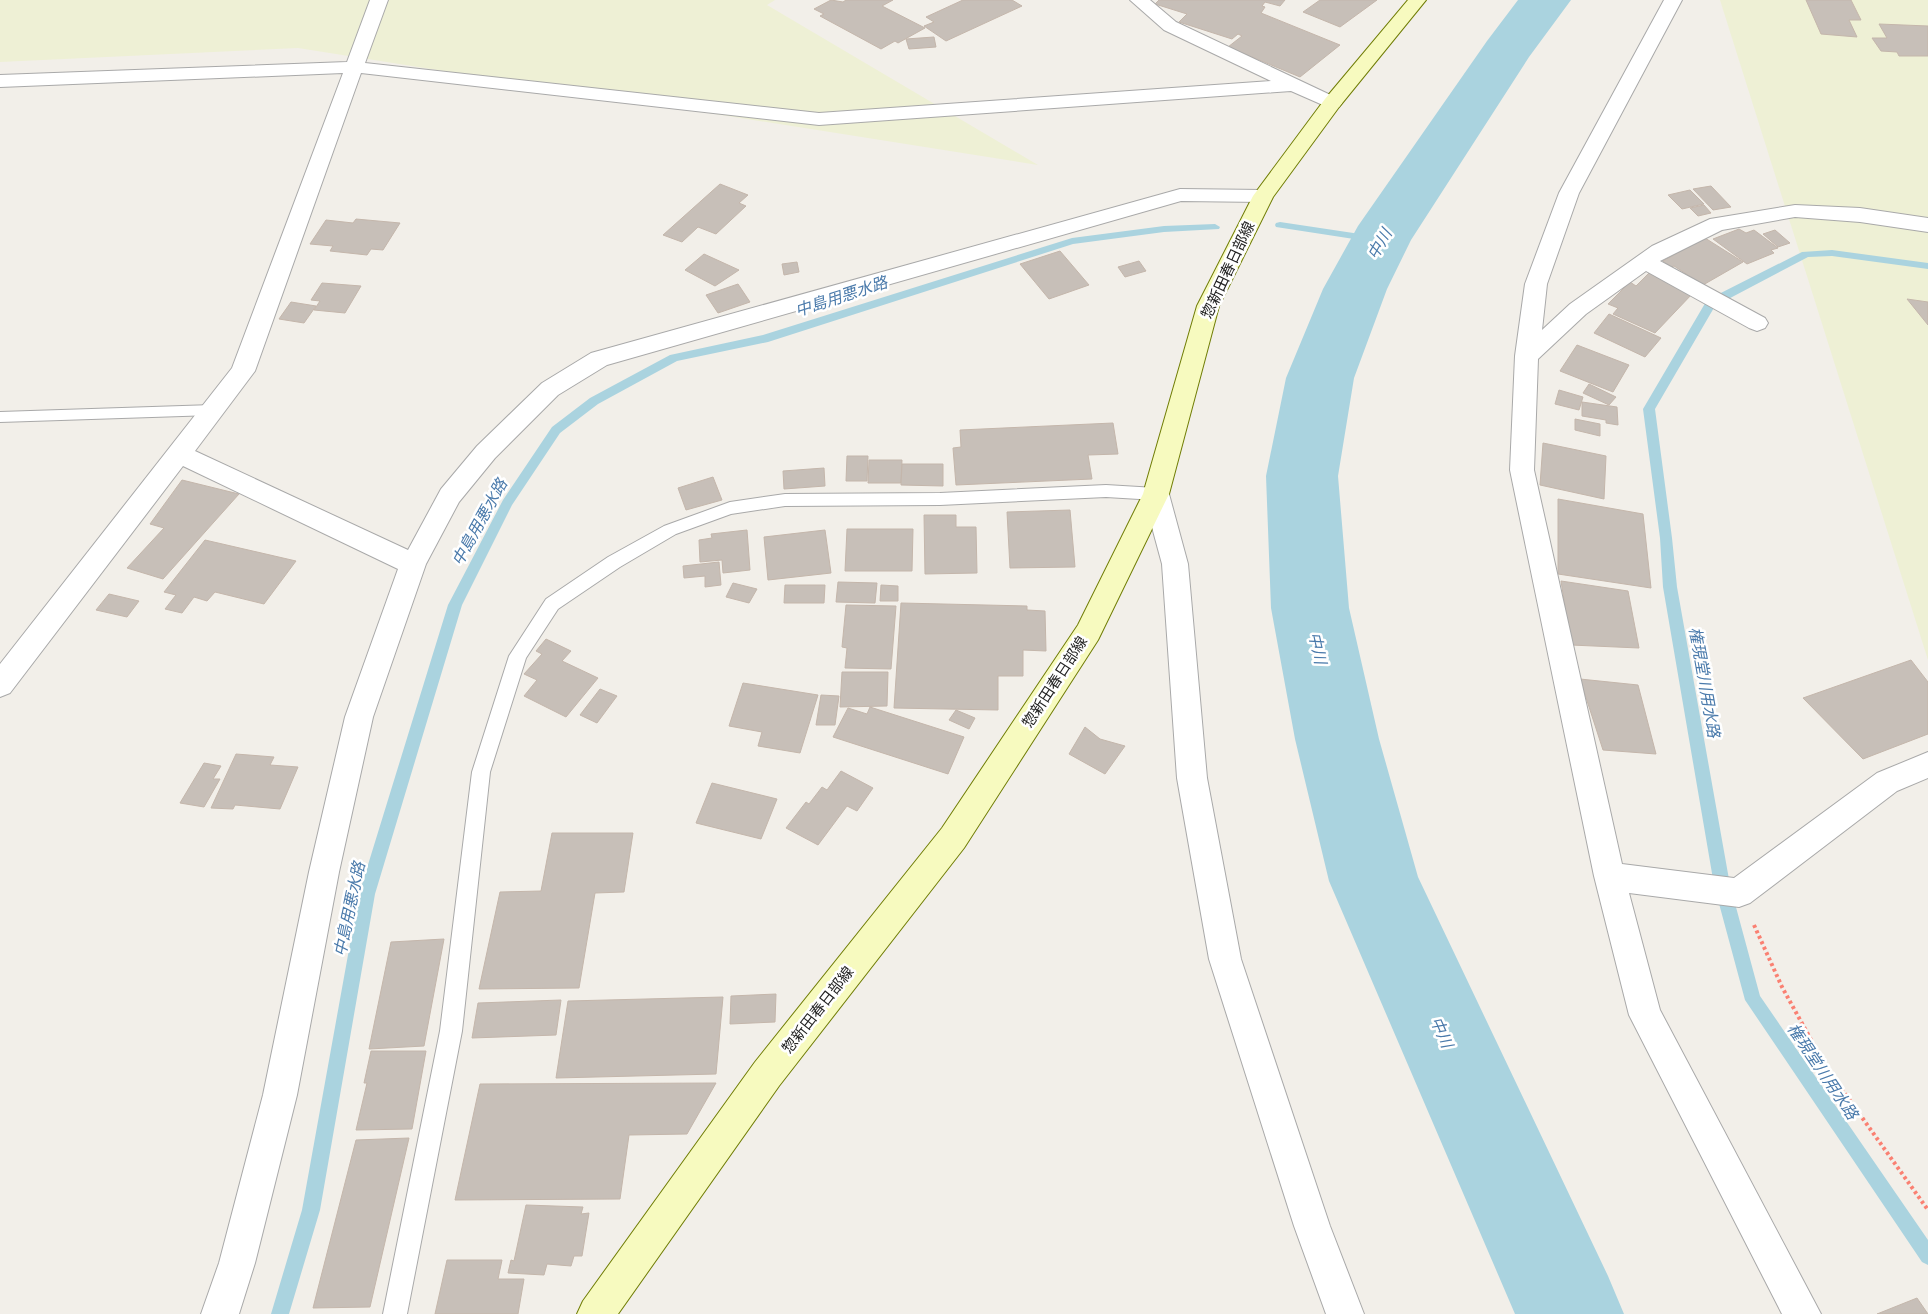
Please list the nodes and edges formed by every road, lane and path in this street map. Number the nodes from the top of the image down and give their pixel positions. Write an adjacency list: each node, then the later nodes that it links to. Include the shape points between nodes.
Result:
1 (379, 0): 5 (street)
2 (1139, 0): 7 (street, via 1170,26)
3 (1417, 0): 8 (main road, 惣新田春日部線)
4 (1673, 0): 13 (street, via 1569,193 1536,284)
5 (354, 67): 6 (street); 7 (street, via 819,119); 14 (street, via 243,371)
6 (0, 81)
7 (1294, 85): 8 (street)
8 (1332, 103): 9 (main road, 惣新田春日部線)
9 (1263, 196): 17 (main road, 惣新田春日部線, via 1208,306); 18 (street, via 1180,196 599,359 550,389 486,452 450,496)
10 (1928, 225): 11 (street, via 1860,215 1795,211 1717,224 1660,251)
11 (1645, 262): 12 (street); 13 (street, via 1578,310)
12 (1757, 323)
13 (1527, 356): 21 (street, via 1522,470)
14 (214, 410): 15 (lane); 16 (street)
15 (0, 417)
16 (179, 454): 18 (street); 19 (street)
17 (1156, 494): 25 (lane, via 1106,491 940,498 810,499 730,508 670,530 614,562 552,604 518,656 481,772 452,1031); 26 (main road, 惣新田春日部線, via 1088,632 953,838 767,1074); 27 (street, via 1175,564 1192,778 1225,959)
18 (413, 564): 24 (street, via 359,717 324,872 280,1095 237,1263)
19 (0, 685)
20 (1928, 765): 22 (street, via 1887,782)
21 (1609, 876): 22 (street); 28 (street, via 1645,1015)
22 (1739, 893): 23 (path, via 1782,987 1826,1067)
23 (1928, 1210)
24 (220, 1314)
25 (395, 1314)
26 (596, 1314)
27 (1344, 1314)
28 (1802, 1314)

